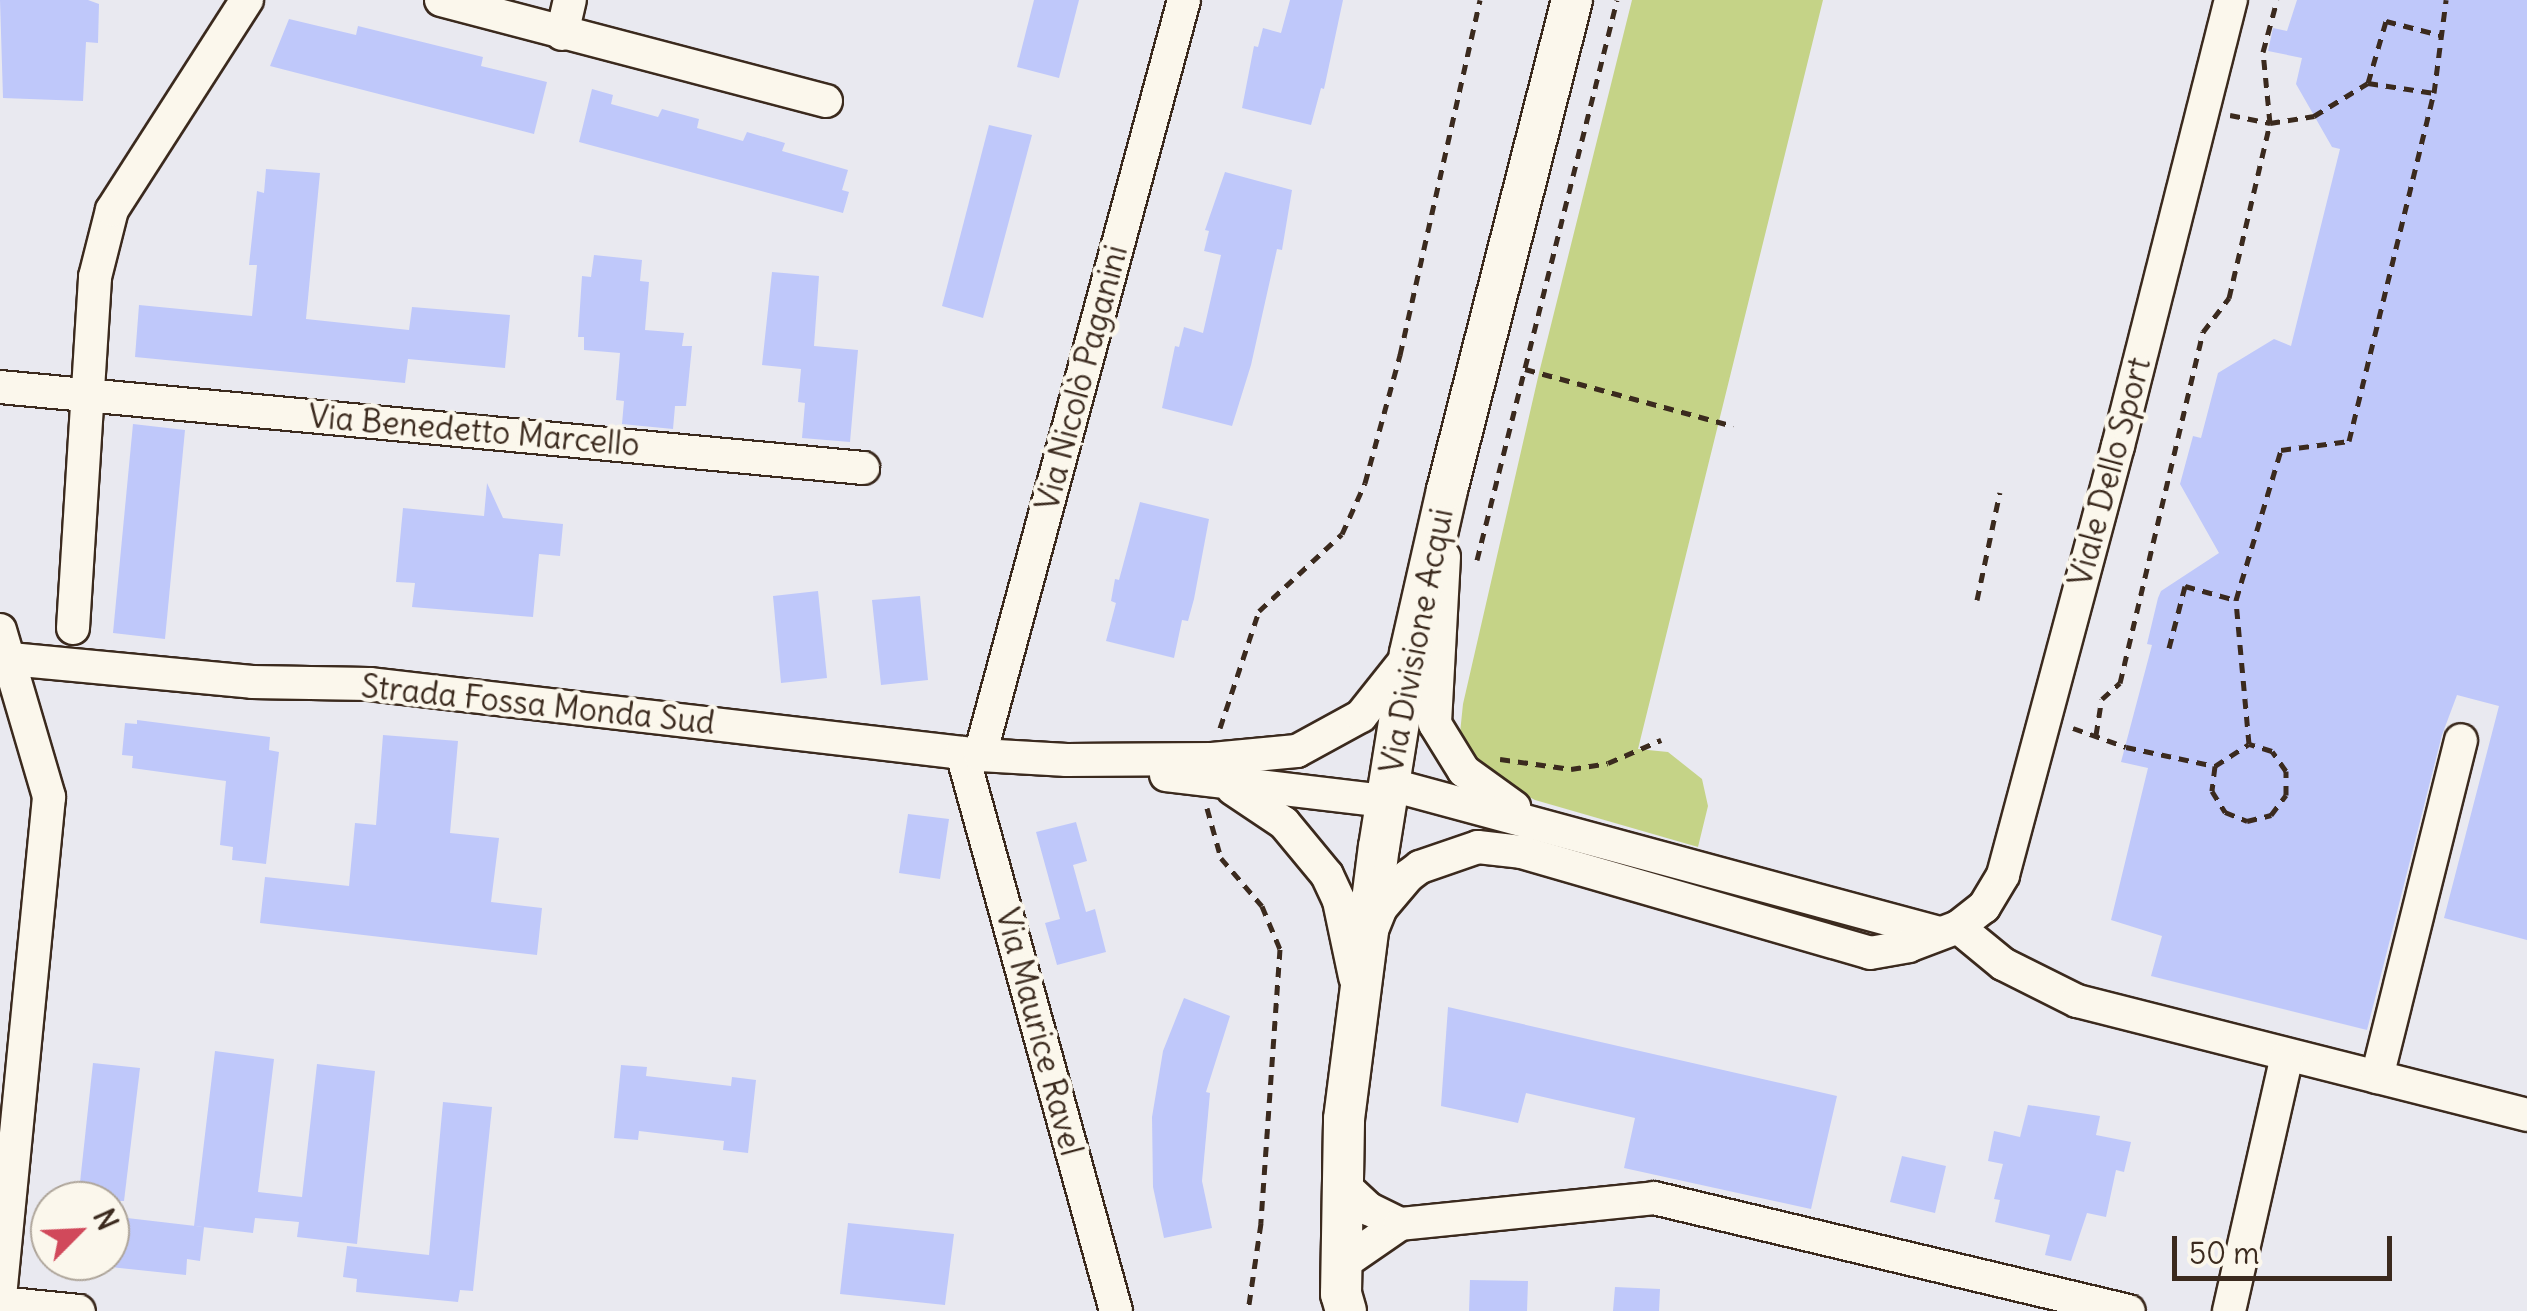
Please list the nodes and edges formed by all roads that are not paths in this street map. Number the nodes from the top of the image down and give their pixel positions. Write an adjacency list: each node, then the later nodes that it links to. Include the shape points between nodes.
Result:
1 (248, 0): 10 (street, via 112,210 95,277)
2 (441, 0): 7 (street)
3 (570, 0): 7 (street)
4 (1184, 0): 17 (street, Via Nicolò Paganini)
5 (1572, 0): 12 (main road, Via Divisione Acqui)
6 (2231, 0): 21 (street, Viale Dello Sport, via 2003,875 1984,908)
7 (562, 34): 8 (street)
8 (826, 101)
9 (0, 387): 10 (street, Via Benedetto Marcello)
10 (85, 394): 11 (street, Via Benedetto Marcello); 13 (street)
11 (863, 468)
12 (1447, 490): 15 (main road, Via Divisione Acqui); 20 (street, via 1436,724 1451,755 1485,790)
13 (73, 628)
14 (2, 649): 17 (street, Strada Fossa Monda Sud, via 252,682 369,684); 23 (street, via 49,797)
15 (1410, 653): 18 (street, Strada Fossa Monda Sud, via 1361,716 1335,734); 19 (main road, Via Divisione Acqui)
16 (2461, 740): 26 (street)
17 (971, 754): 18 (street, Strada Fossa Monda Sud); 34 (street, Via Maurice Ravel)
18 (1215, 775): 19 (street, Strada Fossa Monda Sud); 24 (street, via 1284,823 1327,875 1346,927)
19 (1387, 792): 20 (street); 22 (main road, Via Divisione Acqui)
20 (1558, 830): 21 (street)
21 (1948, 930): 22 (street, Viale Dello Sport, via 1870,953 1522,852 1478,847 1408,876 1382,908); 25 (street, via 2078,1001)
22 (1366, 945): 24 (main road, Via Divisione Acqui)
23 (16, 976): 30 (street)
24 (1358, 1013): 28 (main road, Via Divisione Acqui)
25 (2287, 1055): 26 (street); 36 (street)
26 (2377, 1077): 27 (street)
27 (2527, 1115)
28 (1340, 1182): 29 (street, via 1369,1209); 31 (main road, Via Divisione Acqui)
29 (1400, 1224): 31 (street, via 1348,1256); 35 (street, via 1654,1198)
30 (0, 1294)
31 (1340, 1295)
32 (0, 1304): 33 (street)
33 (79, 1311)
34 (1116, 1311)
35 (2129, 1311)
36 (2229, 1311)

